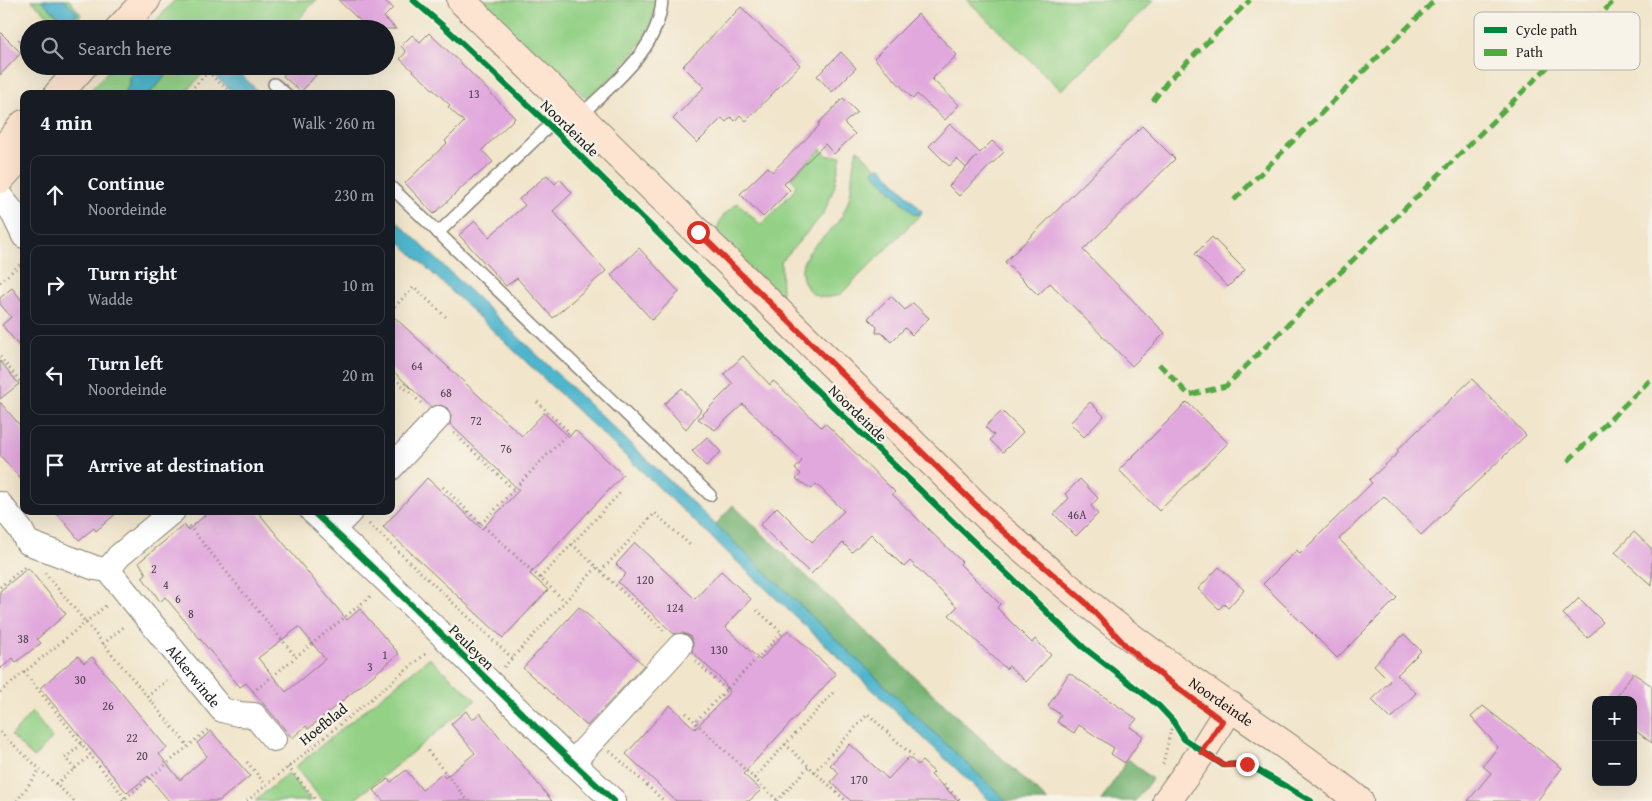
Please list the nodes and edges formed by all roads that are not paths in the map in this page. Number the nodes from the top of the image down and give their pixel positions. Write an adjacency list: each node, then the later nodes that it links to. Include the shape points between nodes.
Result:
1 (146, 0): 4 (main road)
2 (461, 0): 9 (main road, Noordeinde)
3 (662, 0): 9 (lane, Noordeinde, via 658,24 637,59)
4 (127, 20)
5 (75, 75): 7 (main road)
6 (274, 84): 8 (lane)
7 (62, 90)
8 (281, 90)
9 (577, 114): 17 (lane, Noordeinde); 28 (main road, Noordeinde, via 998,527 1085,602)
10 (20, 129): 11 (main road)
11 (0, 153)
12 (20, 156): 13 (main road)
13 (0, 179)
14 (395, 191): 17 (lane)
15 (0, 196): 16 (street)
16 (20, 228)
17 (438, 233): 20 (lane)
18 (438, 418): 19 (street)
19 (395, 464)
20 (710, 496)
21 (0, 504): 26 (street, via 27,542 40,554)
22 (178, 515): 26 (street, via 119,556)
23 (316, 515): 25 (street, Peuleyen)
24 (357, 515): 25 (street)
25 (333, 530): 30 (street, Peuleyen)
26 (108, 570): 29 (street, Akkerwinde, via 222,710 254,715)
27 (680, 646): 30 (street)
28 (1226, 714): 32 (main road); 33 (main road, Noordeinde, via 1323,771)
29 (274, 739)
30 (572, 762): 31 (street, Peuleyen)
31 (614, 801)
32 (1167, 801)
33 (1359, 801)

